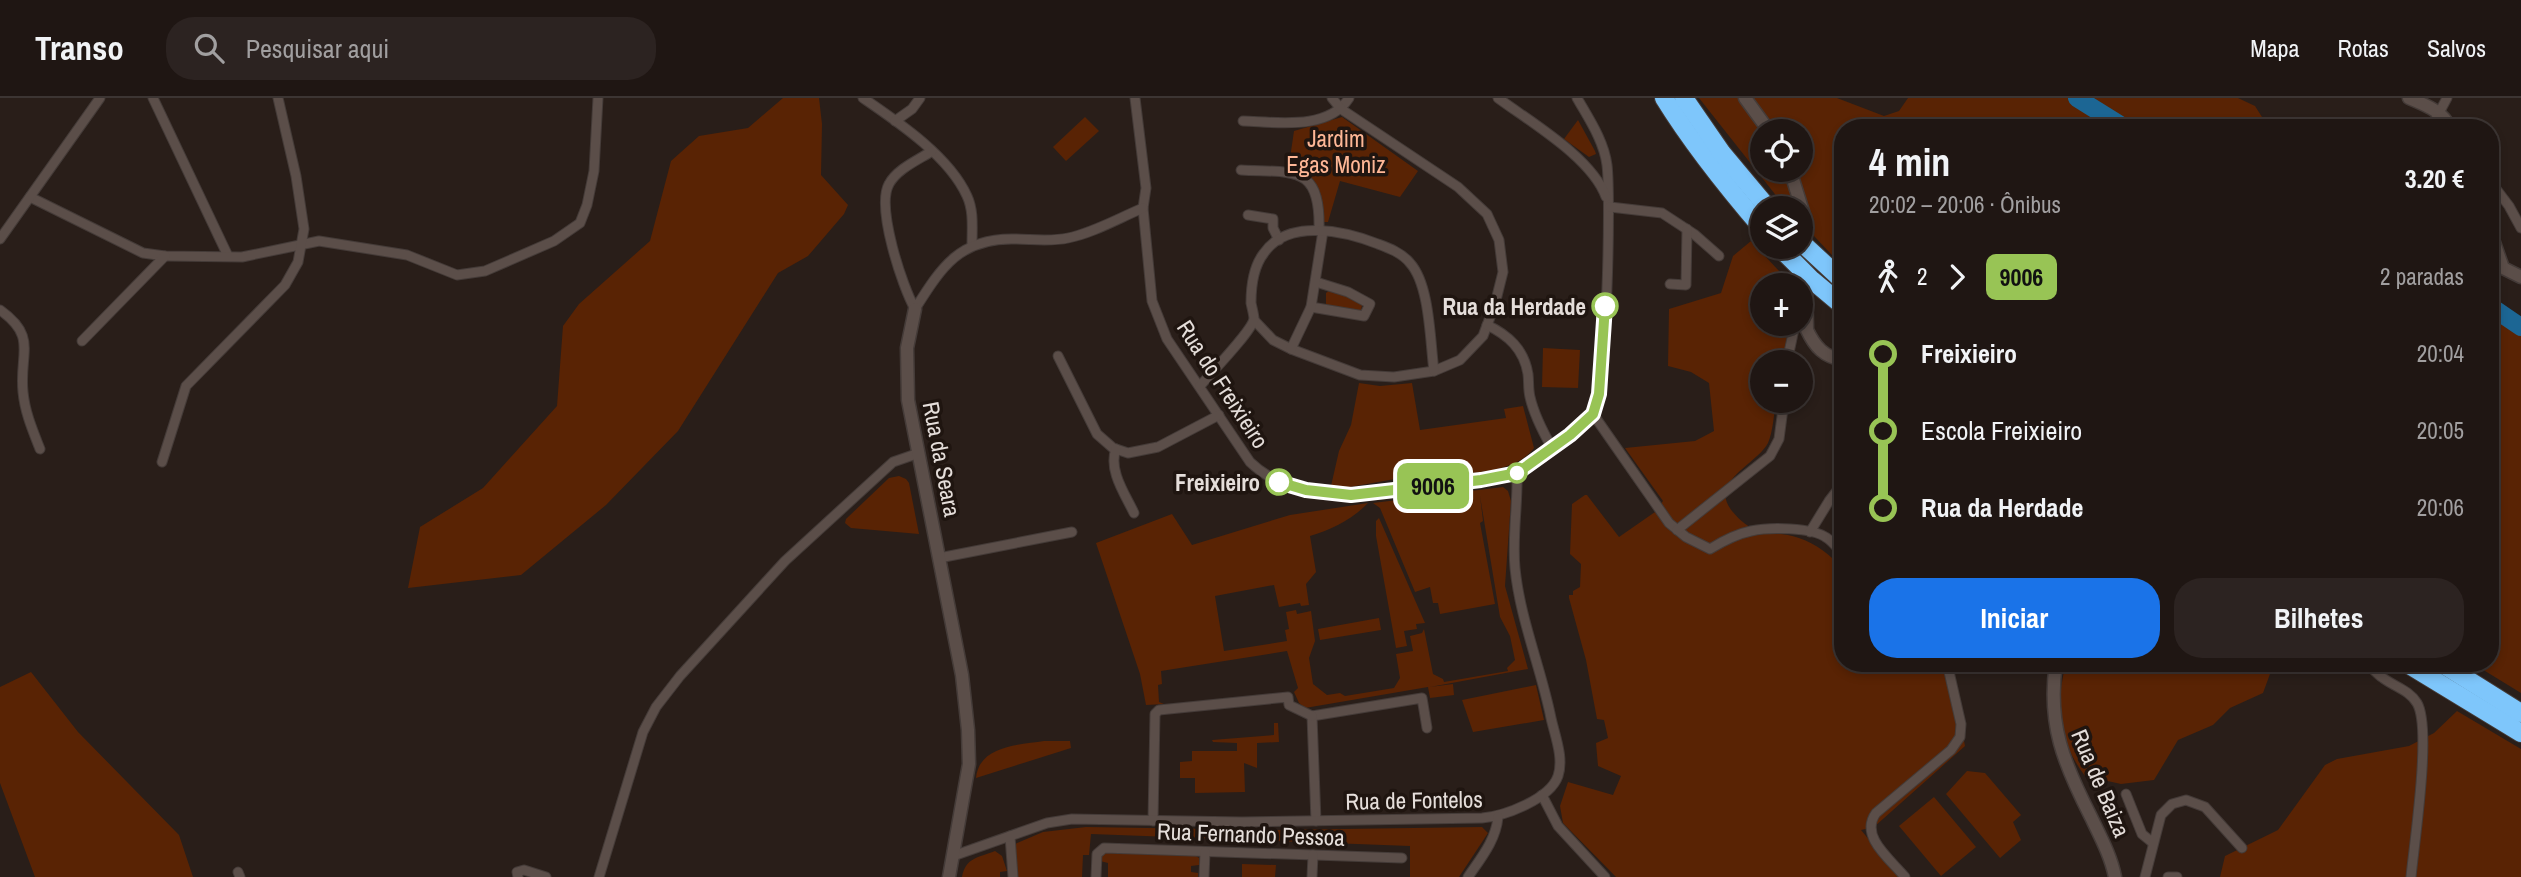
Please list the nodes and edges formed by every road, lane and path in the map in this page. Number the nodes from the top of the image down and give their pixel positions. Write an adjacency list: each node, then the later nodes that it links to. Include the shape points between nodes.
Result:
1 (100, 98): 29 (street)
2 (153, 98): 43 (street)
3 (278, 98): 39 (street, via 296,176)
4 (598, 98): 39 (street, via 587,205 580,223 554,241 485,271 457,275 407,254 318,241)
5 (863, 98): 22 (street)
6 (920, 98): 22 (street)
7 (1135, 98): 31 (street, Rua do Freixieiro, via 1146,188)
8 (1332, 98): 17 (street)
9 (1349, 98): 17 (street)
10 (1498, 98): 30 (street, via 1584,163 1601,184)
11 (1577, 98): 30 (street, via 1600,138)
12 (1664, 98): 32 (highway, via 1718,177)
13 (1684, 98): 28 (highway)
14 (1745, 98): 19 (street)
15 (2409, 98): 18 (street)
16 (2447, 98): 18 (street)
17 (1341, 109): 23 (street, via 1300,123); 57 (street, via 1458,187 1487,214 1499,240 1503,272)
18 (2438, 112): 20 (street); 21 (street)
19 (1760, 119)
20 (2435, 119)
21 (2446, 119)
22 (895, 121): 24 (street)
23 (1242, 121)
24 (932, 152): 40 (street, via 967,196); 54 (street, via 891,180 884,206 900,275)
25 (1241, 170): 36 (street, via 1305,177 1317,194)
26 (1794, 182): 47 (street, via 1805,218)
27 (2499, 193): 34 (street)
28 (1758, 196)
29 (30, 197): 37 (street); 42 (street, via 143,253)
30 (1610, 207): 35 (street, via 1662,213); 66 (street, via 1604,337)
31 (1143, 208): 40 (street, Rua da Seara, via 1070,238 1002,239); 64 (street, Rua do Freixieiro, via 1152,301 1167,339)
32 (1750, 214)
33 (1248, 215): 38 (street, via 1273,219)
34 (2521, 228)
35 (1687, 229): 44 (street); 51 (street, via 1686,285)
36 (1321, 231): 38 (street, via 1293,232); 50 (street); 63 (street, via 1350,233 1410,262 1424,299)
37 (0, 239)
38 (1279, 240): 56 (street, via 1264,252 1254,271)
39 (303, 244): 43 (street); 72 (street, via 285,285 186,386)
40 (972, 245): 54 (street, Rua da Seara, via 940,270)
41 (1813, 253): 48 (highway, bridge)
42 (165, 256): 43 (street); 59 (street)
43 (229, 256)
44 (1718, 256)
45 (2499, 257): 49 (street, via 2503,268)
46 (1791, 259): 52 (highway, bridge)
47 (1804, 273)
48 (1834, 273)
49 (2521, 277)
50 (1316, 282): 53 (street); 53 (street, via 1370,303 1364,316)
51 (1670, 284)
52 (1834, 298)
53 (1311, 307): 60 (street)
54 (915, 309): 71 (street, Rua da Seara, via 907,348 908,400)
55 (0, 310): 69 (street, via 22,330 23,395)
56 (1254, 320): 60 (street, via 1273,340); 64 (street)
57 (1487, 325): 63 (street, via 1460,360); 68 (street, via 1505,334 1520,350 1536,414)
58 (1810, 336): 62 (street)
59 (82, 341)
60 (1291, 349): 63 (street, via 1360,375 1394,377)
61 (1058, 356): 70 (street, via 1097,434)
62 (1834, 357)
63 (1434, 371)
64 (1200, 386): 67 (street, Rua do Freixieiro)
65 (1782, 413): 76 (street, via 1779,439 1770,456)
66 (1593, 414): 68 (street); 76 (street)
67 (1219, 415): 70 (street, via 1158,447 1128,453); 73 (street, Rua do Freixieiro, via 1263,475 1306,490 1351,495)
68 (1552, 448): 73 (street)
69 (40, 449)
70 (1116, 449): 75 (street, via 1114,468)
71 (919, 453): 80 (street, Rua da Seara); 104 (street, via 893,462 785,561 656,707 643,732)
72 (162, 462)
73 (1517, 473): 91 (street, via 1515,567 1560,762 1554,784)
74 (1834, 494): 78 (street)
75 (1134, 513)
76 (1676, 530): 78 (street, via 1710,549 1753,530)
77 (1072, 532): 80 (street)
78 (1810, 532): 79 (street)
79 (1834, 544)
80 (939, 558): 100 (street, Rua da Seara, via 968,730 969,764)
81 (1949, 672): 112 (street, via 1960,737 1870,821 1874,841)
82 (2055, 672): 113 (street, Rua de Baiza, via 2054,722 2061,751)
83 (2375, 672): 117 (street, via 2409,692 2419,705 2422,720 2422,782)
84 (2421, 672): 89 (highway)
85 (2455, 672): 86 (highway)
86 (2521, 713)
87 (1312, 716): 88 (street, via 1422,698); 93 (street, via 1289,705 1288,697 1159,710 1155,714); 94 (street)
88 (1427, 728)
89 (2521, 733)
90 (2126, 794): 96 (street, via 2142,834)
91 (1542, 795): 92 (street, Rua de Fontelos); 111 (street, via 1558,826)
92 (1498, 817): 94 (street, Rua de Fontelos); 110 (street, via 1497,831)
93 (1153, 821): 94 (street, Rua de Fontelos); 95 (street, Rua de Fontelos, via 1072,819)
94 (1316, 821)
95 (1010, 836): 100 (street, Rua de Fontelos); 106 (street)
96 (2153, 844): 97 (street, via 2161,815 2172,804 2186,800 2205,807); 114 (street)
97 (2242, 848)
98 (1205, 852): 99 (street, Rua Fernando Pessoa); 107 (street, Rua Fernando Pessoa, via 1104,848 1099,851); 108 (street)
99 (1313, 855): 101 (street, Rua Fernando Pessoa); 109 (street)
100 (953, 856): 105 (street, Rua da Seara)
101 (1402, 858)
102 (518, 877): 103 (street, via 517,872 524,870)
103 (546, 877)
104 (599, 877)
105 (949, 877)
106 (1013, 877)
107 (1096, 877)
108 (1205, 877)
109 (1312, 877)
110 (1468, 877)
111 (1605, 877)
112 (1905, 877)
113 (2115, 877)
114 (2145, 877)
115 (2168, 877): 116 (street)
116 (2177, 877)
117 (2411, 877)

